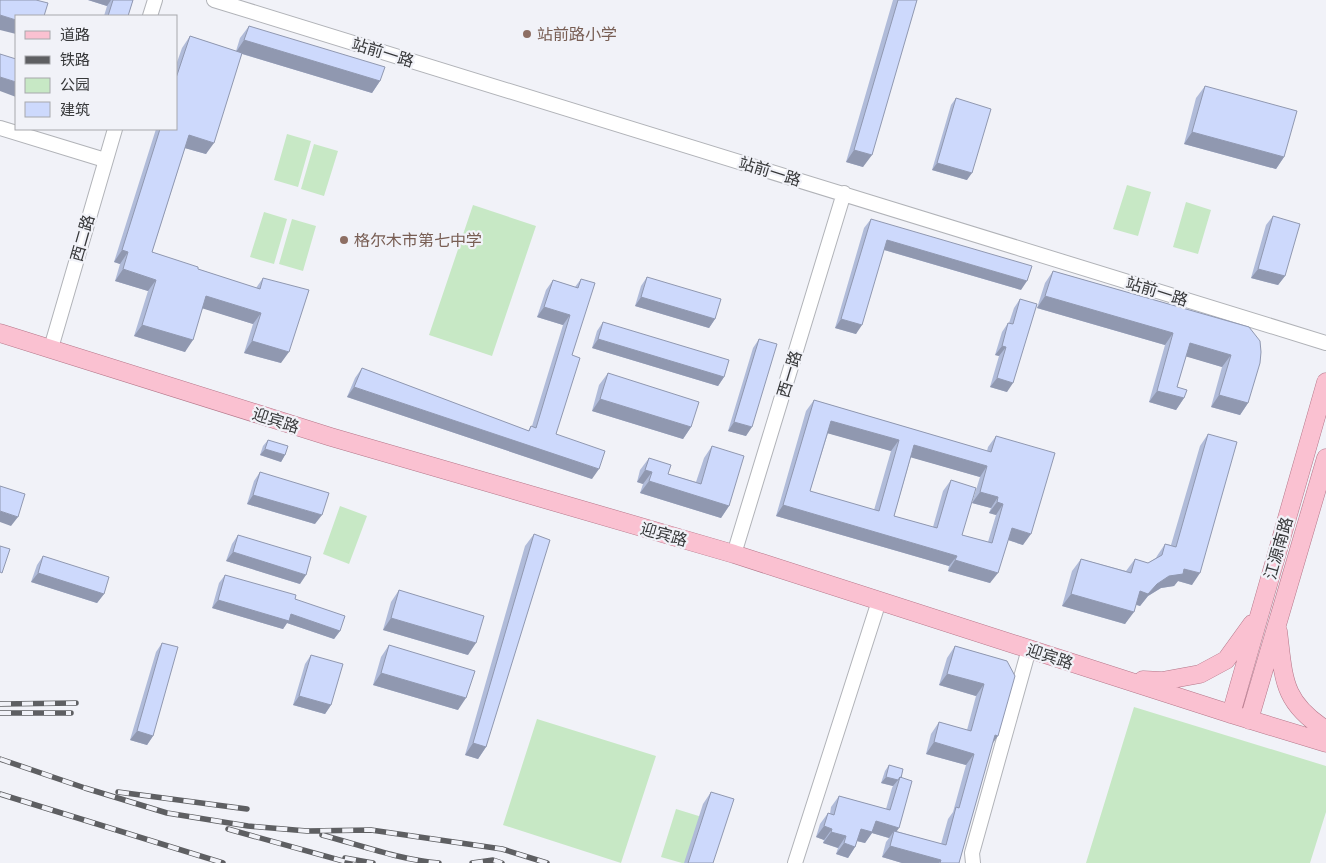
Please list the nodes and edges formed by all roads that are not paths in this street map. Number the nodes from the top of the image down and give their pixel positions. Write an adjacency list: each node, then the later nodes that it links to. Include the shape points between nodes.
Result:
1 (155, 0): 3 (street)
2 (214, 0): 7 (street, 站前一路)
3 (150, 15)
4 (0, 128): 6 (street)
5 (114, 130): 6 (street, 西二路)
6 (105, 160): 10 (street, 西二路)
7 (844, 193): 9 (street, 站前一路); 13 (street, 西一路)
8 (0, 333): 10 (main road, 迎宾路)
9 (1326, 343)
10 (51, 348): 13 (main road, 迎宾路, via 331,437)
11 (1326, 382): 15 (main road, 江源南路)
12 (1326, 458): 16 (main road, 江源南路)
13 (734, 554): 14 (main road, 迎宾路)
14 (879, 601): 17 (main road, 迎宾路); 23 (street)
15 (1260, 614): 18 (main road, via 1226,660 1200,674 1162,681); 19 (main road, 江源南路)
16 (1277, 623): 20 (main road, 江源南路); 21 (main road, via 1286,687 1295,704)
17 (1029, 649): 18 (main road, 迎宾路); 24 (street, via 972,853)
18 (1123, 679): 19 (main road, 迎宾路)
19 (1231, 714): 20 (main road, 迎宾路)
20 (1249, 720): 22 (main road, 迎宾路)
21 (1326, 730)
22 (1326, 743)
23 (795, 863)
24 (973, 863)

